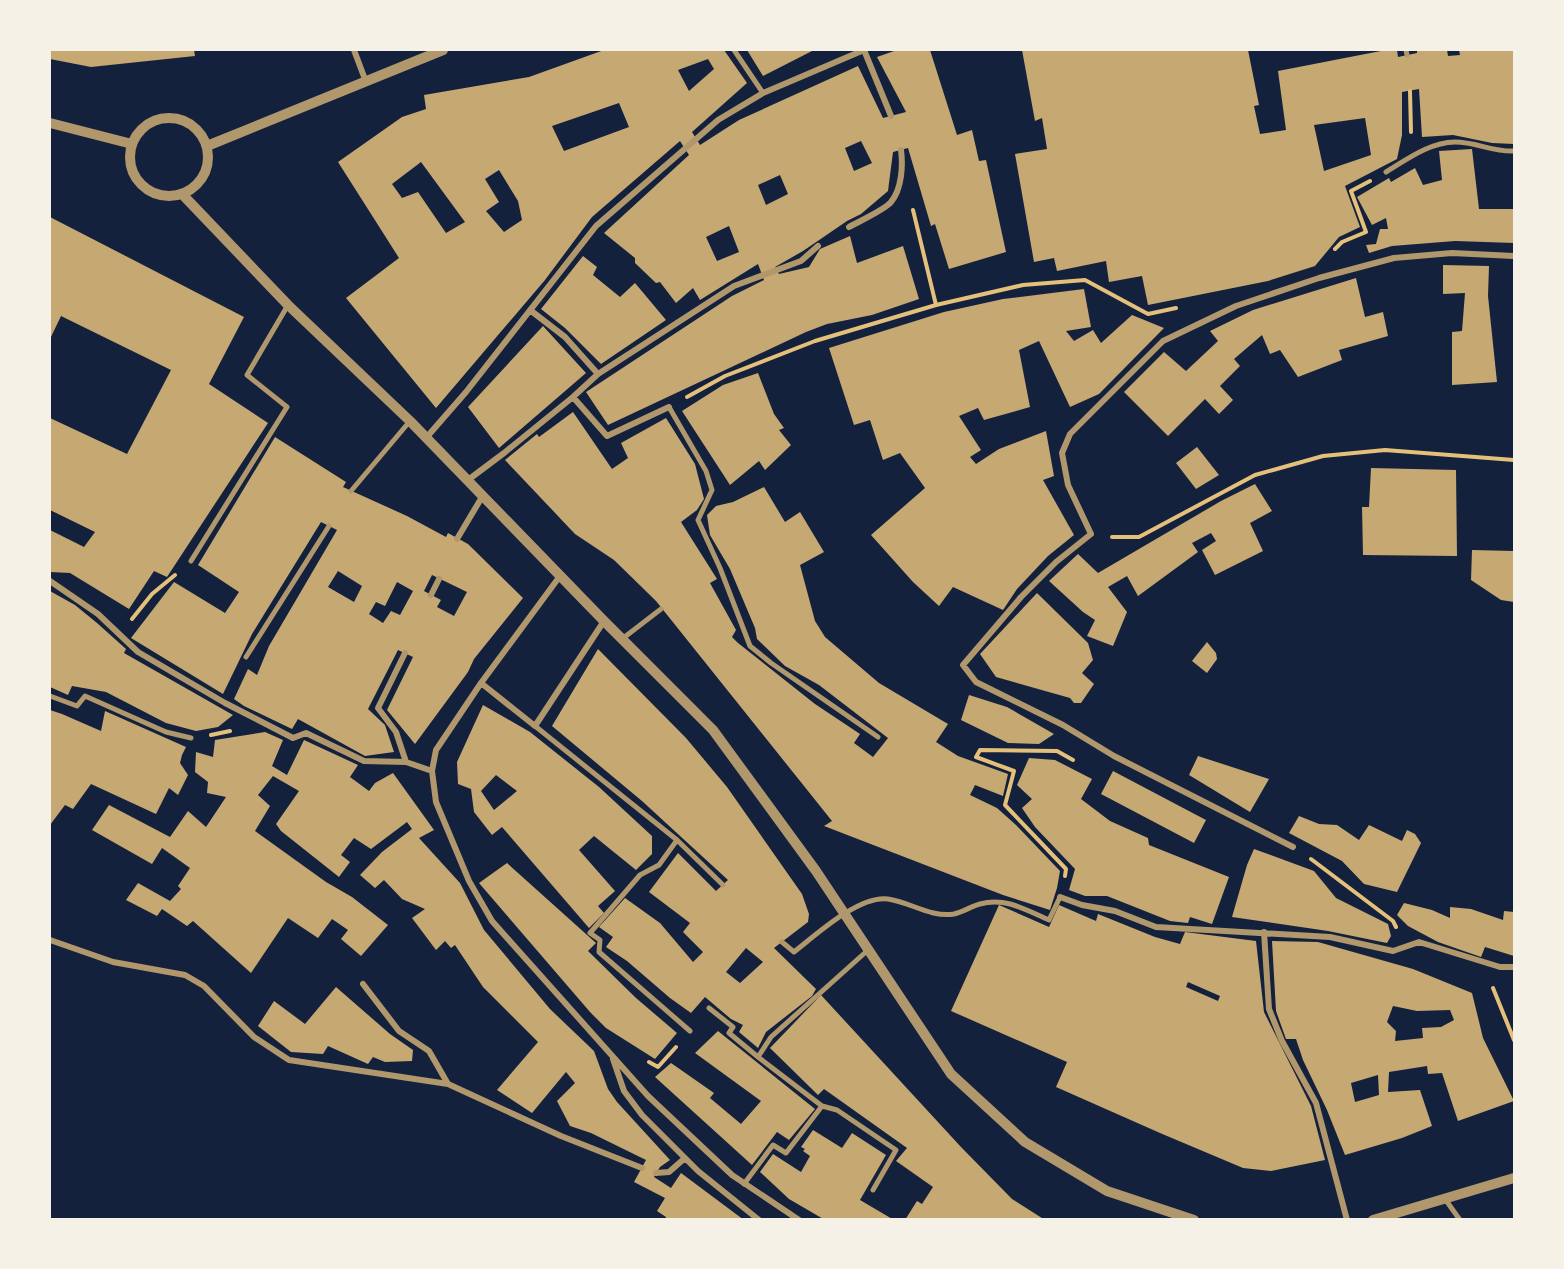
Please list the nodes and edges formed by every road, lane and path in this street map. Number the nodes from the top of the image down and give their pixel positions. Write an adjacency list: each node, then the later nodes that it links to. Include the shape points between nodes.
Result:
1 (354, 50): 5 (street)
2 (443, 50): 5 (street)
3 (734, 50): 7 (street)
4 (865, 50): 7 (street); 8 (street)
5 (366, 82): 11 (street)
6 (1410, 91): 14 (path)
7 (763, 93): 25 (street, via 718,120 596,226)
8 (891, 116)
9 (50, 124): 10 (street)
10 (132, 144): 11 (street, via 150,122 178,118 201,134); 17 (street, via 130,161 136,177 148,190 165,196)
11 (207, 146): 17 (street, via 204,175)
12 (901, 150): 16 (street)
13 (1515, 151): 14 (street, via 1499,152 1453,142 1430,147)
14 (1412, 157): 15 (street)
15 (1386, 172): 21 (path, via 1351,191 1366,232 1342,242 1322,264)
16 (899, 185): 18 (street, via 891,203); 23 (path, via 911,201)
17 (182, 194): 22 (street)
18 (849, 227)
19 (818, 246): 26 (street, via 801,261 734,286)
20 (1515, 256): 21 (street, via 1452,253 1394,258)
21 (1318, 278): 36 (street, via 1236,306 1163,341 1070,434 1062,453 1068,485)
22 (288, 305): 29 (street); 38 (street, via 247,375 287,407)
23 (936, 305): 24 (path, via 1023,285 1085,280 1148,314); 28 (path, via 816,341 724,376)
24 (1181, 307)
25 (530, 310): 26 (street, via 566,337); 30 (street)
26 (598, 374): 27 (street)
27 (573, 396): 28 (street, via 607,436); 32 (street)
28 (669, 407): 39 (street, via 706,471 712,490 698,520)
29 (410, 421): 30 (street); 33 (street)
30 (426, 438): 32 (street)
31 (1515, 460): 36 (path, via 1385,450 1323,456 1255,475 1139,537)
32 (468, 480): 34 (street)
33 (351, 491)
34 (482, 497): 37 (street); 41 (street)
35 (329, 526): 50 (street)
36 (1091, 534): 60 (street, via 1021,597 963,665 976,682)
37 (457, 538)
38 (191, 561): 47 (path, via 152,594)
39 (720, 568): 40 (street); 54 (street, via 750,646)
40 (713, 573)
41 (560, 576): 46 (street); 51 (street)
42 (439, 579): 44 (street)
43 (50, 581): 47 (street, via 98,614)
44 (431, 595)
45 (661, 609): 48 (street)
46 (604, 621): 48 (street); 53 (street)
47 (120, 635): 57 (street, via 138,652 293,738 306,733 364,761)
48 (622, 639): 63 (street, via 713,730)
49 (405, 653): 57 (street, via 378,708 396,732)
50 (246, 657)
51 (481, 683): 53 (street); 58 (street, via 436,750)
52 (50, 696): 55 (street, via 77,706 85,696 166,732)
53 (535, 726): 59 (street)
54 (878, 737)
55 (191, 738)
56 (1075, 761): 62 (path, via 1057,751 980,750 976,757 1014,771 1005,805 1066,869)
57 (406, 762): 58 (street)
58 (432, 771): 75 (street, via 436,802 469,881 492,921)
59 (677, 840): 61 (street); 73 (street, via 659,865 640,875 590,933 600,940 599,952)
60 (1293, 847): 67 (path, via 1393,921)
61 (723, 885)
62 (1060, 897): 63 (street, via 1049,920 1000,900 954,914 934,913 886,898 866,901); 64 (street, via 1115,911 1156,927)
63 (845, 914): 66 (street, via 794,952); 68 (street)
64 (1263, 932): 67 (street, via 1330,937 1393,951); 91 (street, via 1269,1009 1316,1103)
65 (50, 940): 78 (street, via 113,962 185,975 204,986 254,1037 289,1060)
66 (782, 942)
67 (1407, 946): 69 (street, via 1419,942)
68 (868, 950): 76 (street, via 771,1036); 90 (street, via 951,1074 1025,1142 1107,1191)
69 (1515, 968)
70 (363, 984): 78 (street, via 399,1031 429,1051)
71 (709, 1008): 76 (street, via 733,1027 729,1033)
72 (1510, 1029): 74 (path)
73 (690, 1031): 77 (path, via 658,1067 643,1058)
74 (1515, 1040)
75 (612, 1056): 77 (street); 80 (street, via 624,1091)
76 (758, 1057): 79 (street)
77 (628, 1073): 84 (street)
78 (448, 1084): 81 (street)
79 (822, 1106): 84 (street, via 786,1153 773,1144); 85 (street, via 837,1110 896,1150)
80 (685, 1158): 82 (street, via 669,1172); 88 (street)
81 (642, 1168)
82 (656, 1173)
83 (1515, 1178): 86 (street)
84 (744, 1184): 89 (street)
85 (873, 1190)
86 (1445, 1199): 87 (street); 93 (street)
87 (1391, 1217): 92 (street)
88 (759, 1220)
89 (799, 1220)
90 (1194, 1220)
91 (1347, 1220)
92 (1373, 1220)
93 (1460, 1220)

